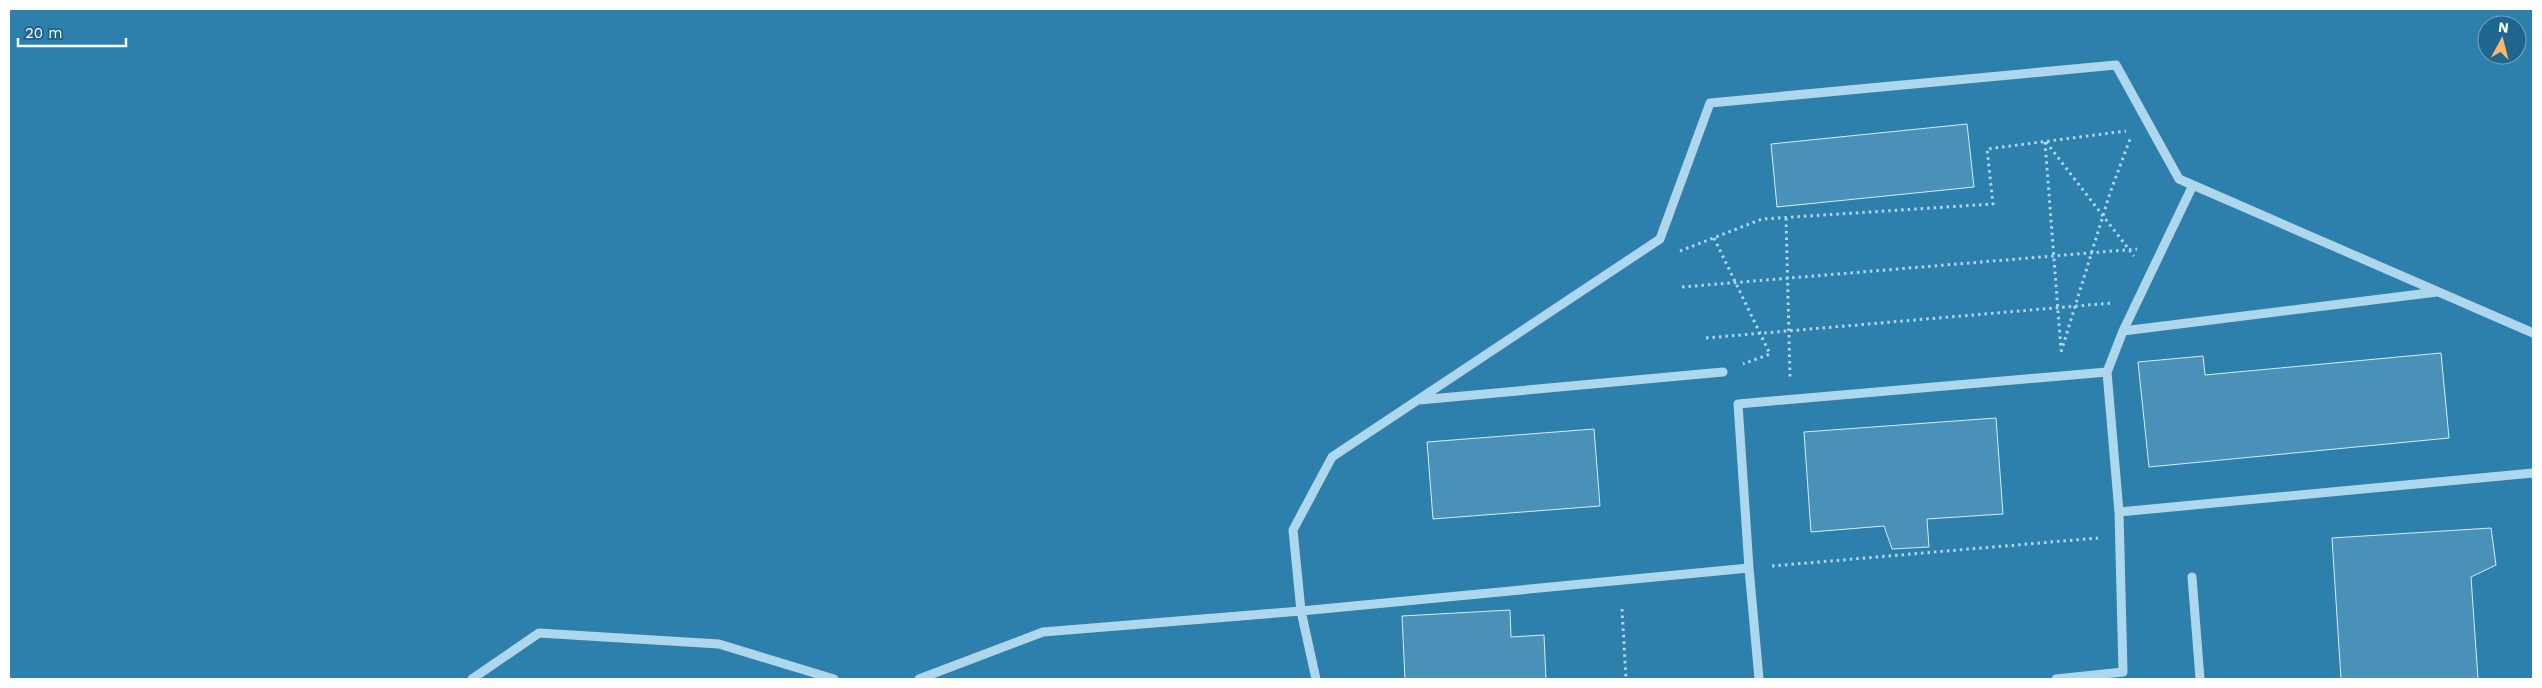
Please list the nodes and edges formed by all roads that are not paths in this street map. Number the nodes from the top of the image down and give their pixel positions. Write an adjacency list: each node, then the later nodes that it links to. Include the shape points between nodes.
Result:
1 (2193, 185): 2 (street); 3 (street); 7 (street, via 2179,179 2116,65 1710,104 1660,239)
2 (2438, 292): 3 (street); 4 (street)
3 (2122, 331): 6 (street)
4 (2533, 333)
5 (1723, 372): 7 (street)
6 (2107, 372): 9 (street); 10 (street, via 1738,404)
7 (1416, 400): 12 (street, via 1332,456 1293,530)
8 (2533, 473): 9 (street)
9 (2119, 512): 18 (street, via 2123,672)
10 (1749, 568): 12 (street); 17 (street)
11 (2192, 577): 19 (street)
12 (1301, 611): 15 (street, via 1043,632); 16 (street)
13 (472, 679): 14 (street, via 539,633 718,644)
14 (834, 679)
15 (919, 679)
16 (1316, 679)
17 (1759, 679)
18 (2056, 679)
19 (2200, 679)

